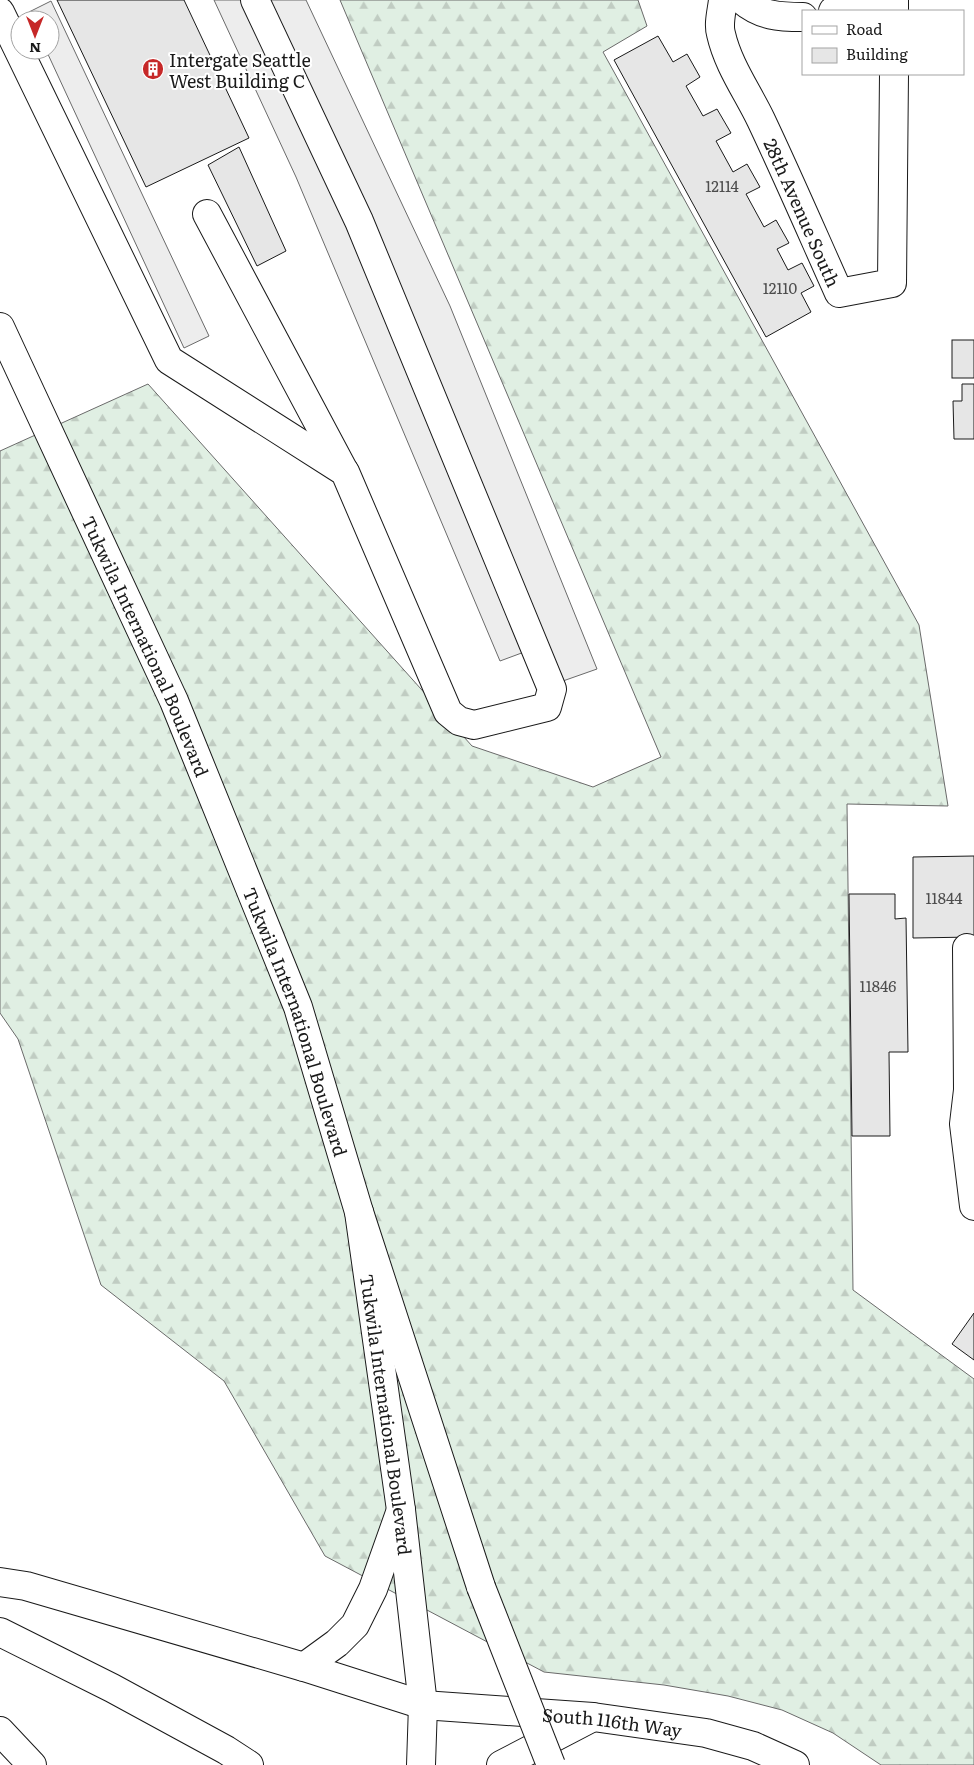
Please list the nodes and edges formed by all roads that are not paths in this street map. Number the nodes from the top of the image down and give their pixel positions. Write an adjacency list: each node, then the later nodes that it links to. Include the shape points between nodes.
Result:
1 (255, 0): 11 (main road, via 370,248 552,689 547,707 474,725 459,721 448,712)
2 (723, 0): 8 (main road, 28th Avenue South, via 720,31 726,54 792,187 838,293 892,283)
3 (742, 0): 7 (main road, via 752,8 776,16)
4 (872, 0): 5 (main road)
5 (837, 10)
6 (0, 12): 11 (main road, via 169,360)
7 (802, 17)
8 (894, 75)
9 (207, 214): 11 (main road)
10 (0, 327): 15 (main road, Tukwila International Boulevard, via 193,747 298,1007)
11 (345, 472)
12 (968, 948): 13 (main road)
13 (971, 1085): 14 (main road, via 964,1124)
14 (974, 1206)
15 (359, 1212): 16 (main road, Tukwila International Boulevard); 27 (main road, bridge, via 481,1587)
16 (402, 1510): 19 (main road, via 373,1589 355,1625); 20 (main road, Tukwila International Boulevard)
17 (0, 1582): 19 (main road, South 116th Way, via 26,1586)
18 (0, 1632): 24 (main road, via 112,1688)
19 (304, 1667): 20 (main road, South 116th Way)
20 (423, 1705): 21 (main road, South 116th Way); 25 (main road, Tukwila International Boulevard)
21 (593, 1717): 26 (main road); 28 (main road, South 116th Way, via 706,1733 753,1746)
22 (2, 1734): 23 (main road)
23 (32, 1765)
24 (249, 1765)
25 (421, 1765)
26 (501, 1765)
27 (551, 1765)
28 (795, 1765)

